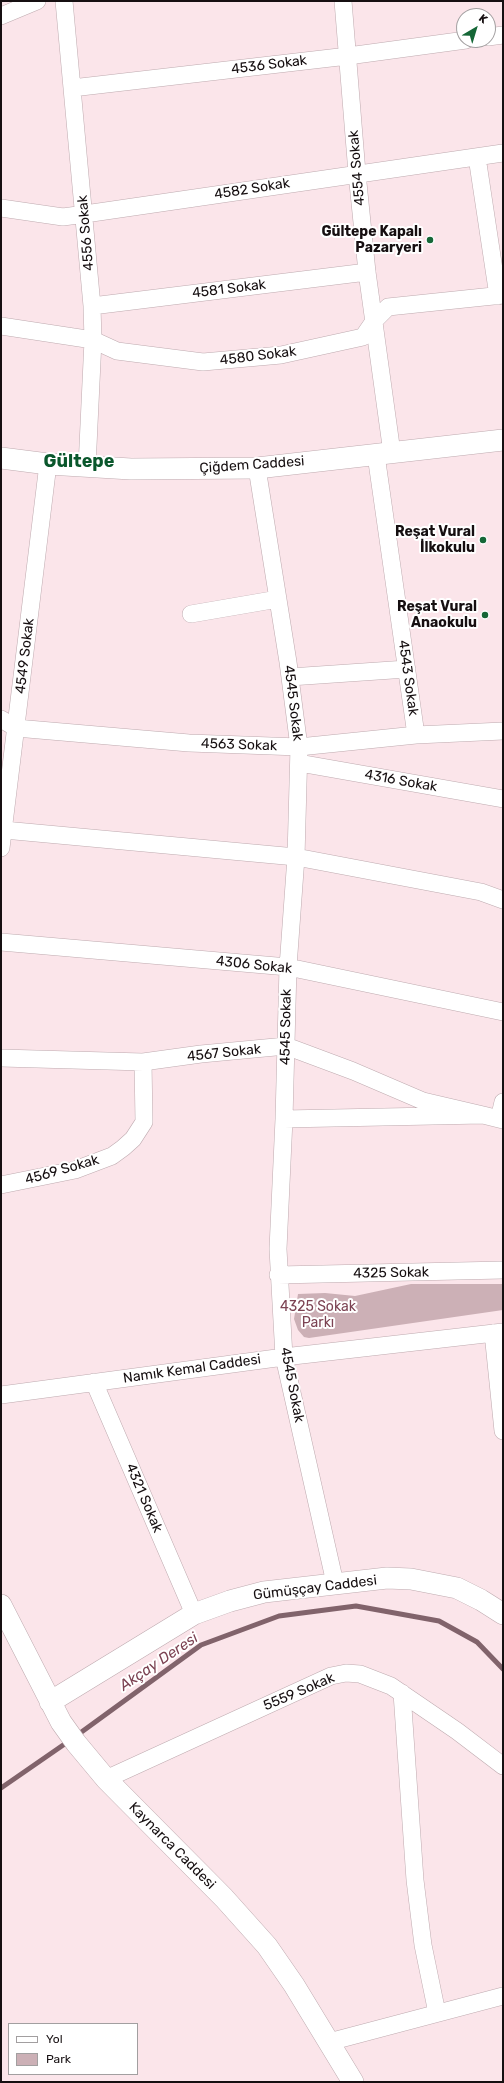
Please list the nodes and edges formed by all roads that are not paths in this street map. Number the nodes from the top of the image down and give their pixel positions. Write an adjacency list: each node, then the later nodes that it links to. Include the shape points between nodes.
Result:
1 (38, 1): 4 (street)
2 (64, 1): 7 (street, 4556 Sokak)
3 (343, 1): 6 (street, 4554 Sokak)
4 (1, 16)
5 (456, 41): 6 (street, 4536 Sokak)
6 (348, 56): 7 (street, 4536 Sokak); 10 (street, 4554 Sokak)
7 (72, 88): 12 (street, 4556 Sokak)
8 (503, 153): 9 (street, 4582 Sokak)
9 (477, 157): 10 (street, 4582 Sokak); 14 (street)
10 (357, 173): 12 (street, 4582 Sokak); 13 (street, 4554 Sokak)
11 (1, 208): 12 (street, 4582 Sokak, via 63,216)
12 (85, 214): 15 (street, 4556 Sokak)
13 (367, 272): 15 (street, 4581 Sokak); 16 (street, 4554 Sokak)
14 (500, 295): 16 (street, 4580 Sokak, via 388,308)
15 (92, 306): 18 (street, 4556 Sokak)
16 (374, 321): 18 (street, 4580 Sokak, via 363,337 281,355 203,362 117,351); 20 (street, 4554 Sokak)
17 (1, 326): 18 (street, 4580 Sokak)
18 (92, 340): 23 (street, 4556 Sokak)
19 (503, 440): 20 (street, Çiğdem Caddesi)
20 (384, 454): 24 (street, Çiğdem Caddesi); 27 (street, 4543 Sokak)
21 (1, 458): 22 (street, Çiğdem Caddesi)
22 (48, 464): 23 (street, Çiğdem Caddesi); 30 (street, 4549 Sokak)
23 (87, 466): 24 (street, Çiğdem Caddesi, via 173,470)
24 (257, 468): 25 (street, 4545 Sokak)
25 (278, 599): 26 (street); 28 (street, 4545 Sokak)
26 (191, 614)
27 (407, 669): 28 (street); 32 (street, 4543 Sokak)
28 (290, 677): 33 (street, 4545 Sokak)
29 (1, 719): 30 (street, 4563 Sokak)
30 (16, 728): 33 (street, 4563 Sokak); 35 (street, 4549 Sokak)
31 (503, 731): 32 (street, 4563 Sokak)
32 (416, 735): 33 (street, 4563 Sokak)
33 (299, 755): 34 (street, 4316 Sokak); 37 (street, 4545 Sokak)
34 (503, 799)
35 (4, 830): 36 (street, 4549 Sokak); 37 (street)
36 (1, 848)
37 (296, 857): 38 (street, via 481,892); 40 (street, 4545 Sokak)
38 (503, 900)
39 (1, 942): 40 (street, 4306 Sokak)
40 (288, 967): 41 (street, 4306 Sokak); 42 (street, 4545 Sokak)
41 (503, 1012)
42 (286, 1046): 44 (street, 4567 Sokak); 46 (street, 4567 Sokak, via 423,1101); 47 (street, 4545 Sokak)
43 (1, 1058): 44 (street, 4567 Sokak)
44 (143, 1062): 48 (street, 4569 Sokak, via 144,1122 124,1148 112,1156 74,1170)
45 (503, 1102): 46 (street)
46 (495, 1118): 47 (street)
47 (284, 1119): 50 (street, 4545 Sokak)
48 (1, 1185)
49 (503, 1270): 50 (street, 4325 Sokak)
50 (278, 1275): 52 (street, 4545 Sokak)
51 (498, 1333): 52 (street, Namık Kemal Caddesi); 55 (street)
52 (284, 1357): 53 (street, Namık Kemal Caddesi); 56 (street, 4545 Sokak)
53 (94, 1382): 54 (street, Namık Kemal Caddesi); 58 (street, 4321 Sokak)
54 (1, 1395)
55 (503, 1431)
56 (335, 1583): 58 (street, Gümüşçay Caddesi, via 264,1592); 59 (street, Gümüşçay Caddesi, via 387,1578 433,1582 457,1588)
57 (1, 1605): 61 (street, Kaynarca Caddesi)
58 (194, 1614): 61 (street, Gümüşçay Caddesi)
59 (503, 1614)
60 (402, 1693): 62 (street, 5559 Sokak); 63 (street, 5559 Sokak, via 376,1679 360,1674 331,1676); 65 (street, via 415,1880 423,1945)
61 (50, 1702): 63 (street, Kaynarca Caddesi, via 68,1733)
62 (503, 1766)
63 (106, 1779): 66 (street, Kaynarca Caddesi, via 252,1928 281,1965)
64 (503, 1996): 65 (street)
65 (437, 2013): 66 (street)
66 (329, 2042): 67 (street, Kaynarca Caddesi)
67 (353, 2082)

